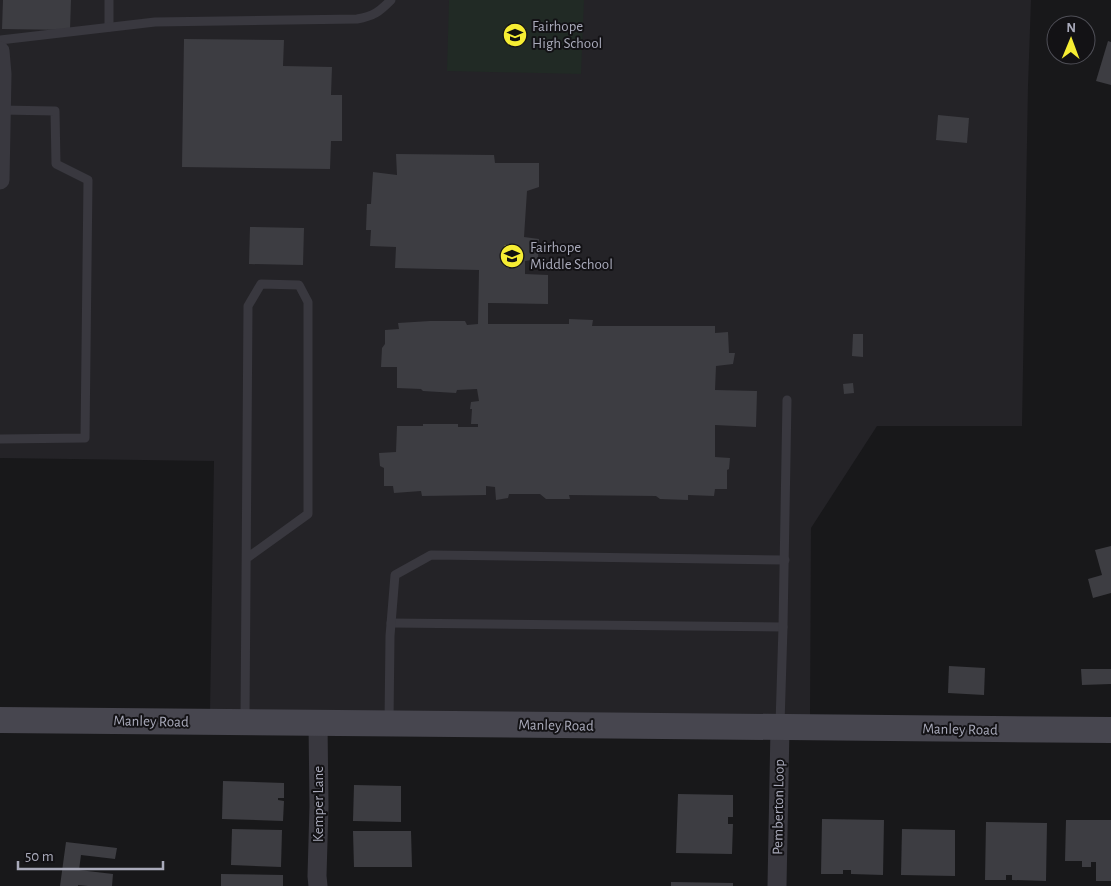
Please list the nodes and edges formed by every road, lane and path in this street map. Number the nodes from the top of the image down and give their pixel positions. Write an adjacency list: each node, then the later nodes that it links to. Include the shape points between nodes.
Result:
1 (109, 0): 3 (lane)
2 (391, 0): 3 (lane, via 371,16 357,19 172,21)
3 (109, 27): 4 (lane)
4 (0, 40)
5 (0, 51): 6 (street)
6 (1, 110): 7 (street); 9 (lane, via 54,111 56,164 88,180 85,438)
7 (0, 180)
8 (787, 400): 11 (lane)
9 (0, 440)
10 (247, 558): 10 (lane, via 248,306 262,284 298,285 308,302 308,514); 15 (lane)
11 (785, 560): 12 (lane, via 431,555 395,575); 13 (lane)
12 (391, 623): 13 (lane); 17 (lane)
13 (784, 627): 18 (lane)
14 (0, 720): 15 (street, Manley Road)
15 (245, 722): 16 (street, Manley Road)
16 (318, 723): 17 (street, Manley Road); 20 (street, Kemper Lane)
17 (390, 723): 18 (street, Manley Road)
18 (780, 727): 19 (street, Manley Road); 21 (street, Pemberton Loop)
19 (1111, 730)
20 (318, 886)
21 (777, 886)

